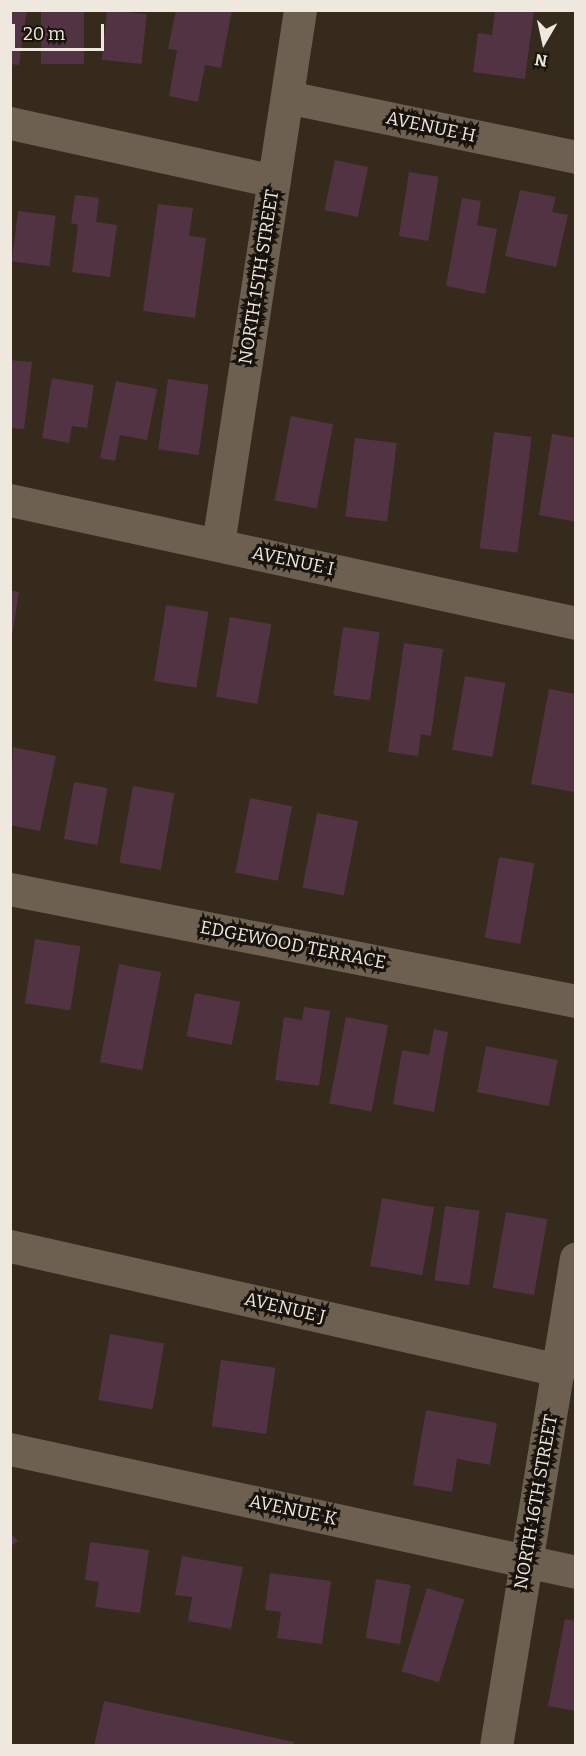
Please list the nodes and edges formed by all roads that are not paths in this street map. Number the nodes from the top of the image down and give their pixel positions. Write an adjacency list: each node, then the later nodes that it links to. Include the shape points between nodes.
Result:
1 (300, 10): 2 (street, NORTH 15TH STREET)
2 (287, 97): 4 (street, AVENUE H); 5 (street, NORTH 15TH STREET)
3 (10, 123): 5 (street)
4 (576, 157)
5 (274, 181): 7 (street, NORTH 15TH STREET)
6 (10, 500): 7 (street, AVENUE I)
7 (218, 544): 8 (street, AVENUE I)
8 (576, 623)
9 (10, 889): 10 (street, EDGEWOOD TERRACE)
10 (576, 1001)
11 (10, 1246): 13 (street, AVENUE J)
12 (576, 1259): 13 (street, NORTH 16TH STREET)
13 (559, 1370): 15 (street, NORTH 16TH STREET)
14 (10, 1449): 15 (street, AVENUE K)
15 (525, 1560): 16 (street, AVENUE K); 17 (street, NORTH 16TH STREET)
16 (576, 1572)
17 (496, 1746)

